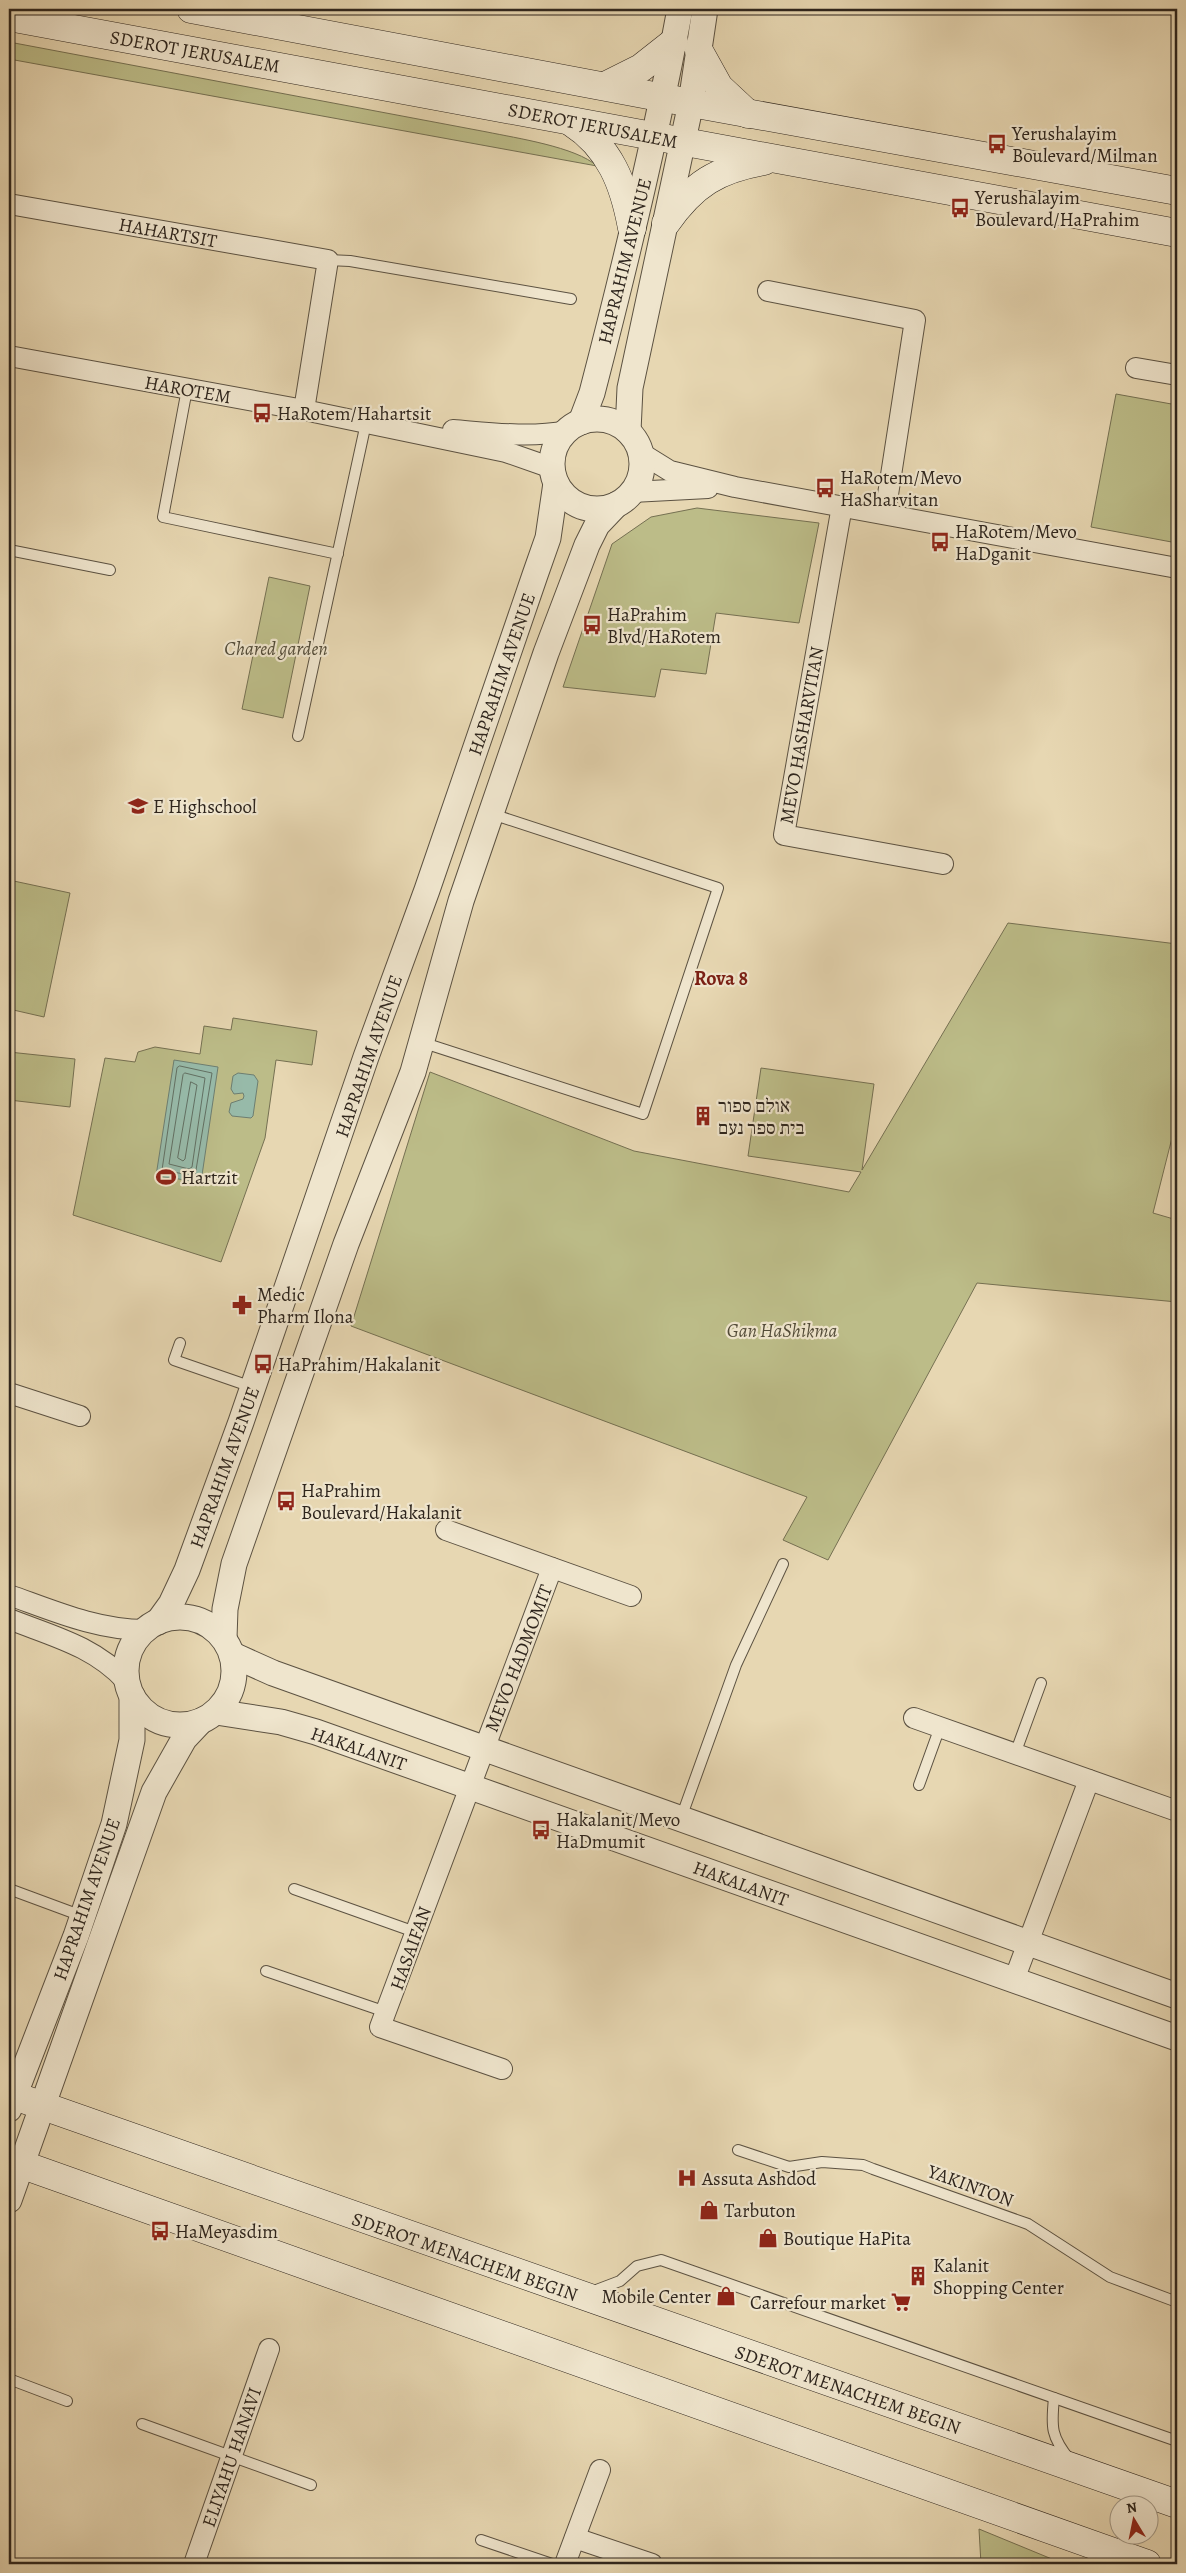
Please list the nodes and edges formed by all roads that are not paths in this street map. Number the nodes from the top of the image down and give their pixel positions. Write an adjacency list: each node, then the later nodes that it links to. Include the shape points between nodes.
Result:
1 (191, 9): 7 (main road)
2 (680, 9): 5 (street, HAPRAHIM AVENUE)
3 (706, 9): 6 (street, HAPRAHIM AVENUE)
4 (9, 17): 11 (main road, SDEROT JERUSALEM)
5 (674, 42): 7 (main road, via 641,68); 8 (street, HAPRAHIM AVENUE)
6 (699, 51): 9 (street, HAPRAHIM AVENUE); 10 (main road, via 719,87)
7 (606, 86): 8 (main road)
8 (664, 98): 9 (main road); 12 (street, HAPRAHIM AVENUE)
9 (691, 104): 10 (main road); 13 (street, HAPRAHIM AVENUE)
10 (748, 114): 15 (main road)
11 (565, 119): 12 (main road, SDEROT JERUSALEM); 18 (main road, via 585,131 613,165)
12 (655, 136): 13 (main road, SDEROT JERUSALEM); 18 (street, HAPRAHIM AVENUE)
13 (683, 142): 14 (main road, SDEROT JERUSALEM); 17 (street, HAPRAHIM AVENUE)
14 (777, 159): 17 (main road, via 714,176 690,192); 19 (main road, SDEROT JERUSALEM)
15 (1177, 191)
16 (9, 204): 20 (street, HAHARTSIT)
17 (666, 223): 30 (street, HAPRAHIM AVENUE, via 630,388)
18 (632, 228): 29 (street, HAPRAHIM AVENUE, via 592,393)
19 (1177, 232)
20 (328, 260): 22 (lane, HAHARTSIT); 27 (street)
21 (768, 291): 36 (street, via 915,320)
22 (571, 299)
23 (9, 356): 26 (street, HAROTEM)
24 (1136, 368): 25 (street)
25 (1177, 375)
26 (187, 389): 27 (street, HAROTEM); 38 (lane, via 163,517)
27 (304, 410): 28 (street, HAROTEM)
28 (366, 423): 29 (street, HAROTEM, via 526,436 544,435); 32 (street, HAROTEM, via 506,452); 38 (lane)
29 (574, 426): 30 (street, via 606,420); 32 (street, via 559,441 553,454)
30 (628, 431): 31 (street)
31 (641, 453): 33 (street, via 670,471); 34 (street, via 641,474)
32 (554, 475): 34 (street, via 567,497 582,506 605,508); 46 (street, HAPRAHIM AVENUE, via 548,538 536,575)
33 (735, 487): 34 (street); 35 (street)
34 (624, 499): 42 (street, HAPRAHIM AVENUE, via 597,525 572,581)
35 (842, 506): 36 (street); 43 (street, MEVO HASHARVITAN, via 784,835)
36 (885, 514): 39 (street)
37 (9, 550): 40 (lane)
38 (338, 554): 41 (lane)
39 (1177, 568)
40 (110, 570)
41 (298, 736)
42 (491, 814): 44 (street, HAPRAHIM AVENUE, via 461,901); 44 (lane, via 718,888 643,1114)
43 (943, 864)
44 (421, 1042): 56 (street, HAPRAHIM AVENUE, via 413,1072 346,1244 234,1564 226,1602)
45 (180, 1343): 46 (lane, via 174,1360)
46 (253, 1388): 55 (street, HAPRAHIM AVENUE, via 187,1570 171,1604)
47 (9, 1393): 48 (street)
48 (80, 1416)
49 (446, 1530): 51 (street, MEVO HADMOMIT)
50 (783, 1564): 68 (lane, via 736,1664)
51 (552, 1568): 53 (street, MEVO HADMOMIT); 62 (street, MEVO HADMOMIT)
52 (9, 1595): 55 (street, via 83,1622 114,1629)
53 (631, 1596)
54 (9, 1619): 58 (street, via 88,1650 113,1666)
55 (151, 1626): 56 (street, via 172,1618 186,1617 213,1628); 58 (street, via 135,1640 129,1653 126,1667)
56 (228, 1647): 59 (street, via 235,1671 233,1686 226,1700); 62 (street, via 273,1673)
57 (1041, 1683): 63 (lane)
58 (129, 1689): 59 (street, via 141,1709 154,1719 186,1725); 71 (street, HAPRAHIM AVENUE, via 132,1740 126,1777 114,1824)
59 (209, 1716): 66 (street, HAKALANIT, via 281,1722); 81 (street, HAPRAHIM AVENUE, via 184,1739 154,1792)
60 (914, 1718): 61 (street)
61 (940, 1727): 63 (street); 65 (lane)
62 (484, 1748): 66 (street, HASAIFAN); 68 (street)
63 (1015, 1754): 64 (street)
64 (1089, 1780): 67 (street); 73 (street)
65 (919, 1785)
66 (470, 1786): 72 (street, HASAIFAN); 75 (street, HAKALANIT)
67 (1177, 1811)
68 (681, 1819): 73 (street)
69 (294, 1888): 72 (lane)
70 (9, 1889): 71 (lane)
71 (82, 1916): 80 (street, HAPRAHIM AVENUE)
72 (416, 1932): 77 (street, HASAIFAN)
73 (1028, 1942): 75 (street); 76 (street)
74 (266, 1970): 77 (lane)
75 (1014, 1980): 78 (street, HAKALANIT)
76 (1177, 1996)
77 (386, 2012): 79 (street, HASAIFAN, via 380,2027)
78 (1177, 2038)
79 (502, 2069)
80 (10, 2100): 81 (main road, SDEROT MENACHEM BEGIN)
81 (42, 2107): 83 (street, HAPRAHIM AVENUE); 85 (main road, SDEROT MENACHEM BEGIN)
82 (738, 2150): 86 (lane, YAKINTON, via 789,2167 822,2162 863,2165 1028,2224 1110,2277)
83 (15, 2162): 84 (street, HAPRAHIM AVENUE); 104 (main road)
84 (9, 2200)
85 (580, 2296): 89 (lane, via 620,2282 637,2266 660,2260); 95 (main road, SDEROT MENACHEM BEGIN)
86 (1177, 2302)
87 (269, 2349): 93 (street, ELIYAHU HANAVI)
88 (9, 2379): 90 (lane)
89 (1054, 2398): 92 (lane); 95 (lane, via 1051,2426 1055,2438)
90 (67, 2400)
91 (142, 2424): 93 (lane)
92 (1177, 2441)
93 (232, 2455): 96 (lane); 100 (street, ELIYAHU HANAVI)
94 (600, 2470): 98 (street)
95 (1079, 2470): 97 (main road, SDEROT MENACHEM BEGIN)
96 (311, 2485)
97 (1177, 2504)
98 (575, 2538): 102 (street); 103 (street)
99 (480, 2540): 101 (lane)
100 (194, 2564)
101 (552, 2564)
102 (565, 2564)
103 (652, 2564)
104 (1147, 2564)

